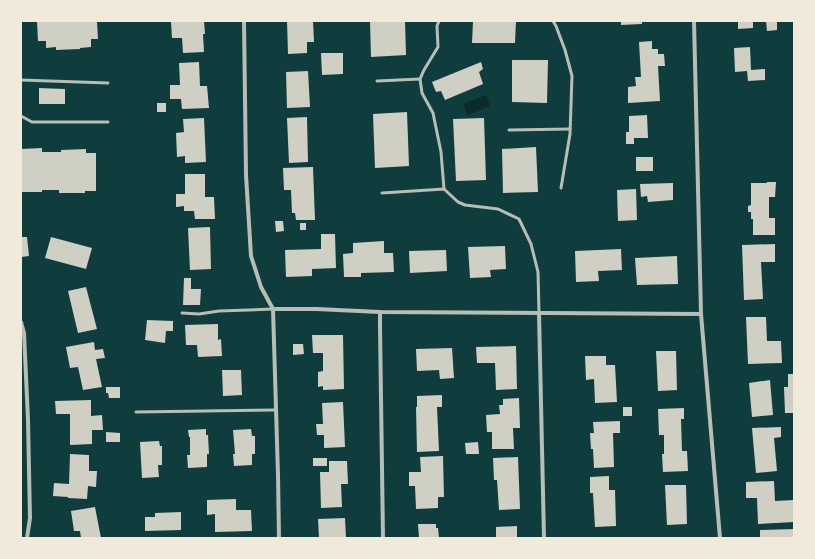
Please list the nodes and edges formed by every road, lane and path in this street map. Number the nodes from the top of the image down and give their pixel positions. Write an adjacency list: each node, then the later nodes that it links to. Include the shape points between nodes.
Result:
1 (244, 21): 16 (street, via 246,174 251,256 261,287)
2 (439, 21): 5 (lane, via 438,47)
3 (554, 21): 11 (lane, via 572,76)
4 (694, 21): 20 (street)
5 (420, 79): 7 (lane); 14 (lane, via 422,93 433,113 441,152)
6 (21, 80): 8 (lane)
7 (377, 81)
8 (108, 83)
9 (21, 116): 10 (lane, via 32,122)
10 (108, 122)
11 (570, 129): 12 (lane); 13 (lane)
12 (509, 130)
13 (561, 188)
14 (444, 189): 15 (lane); 19 (lane, via 465,205 498,209 520,218 531,244 538,272)
15 (382, 193)
16 (273, 309): 17 (street); 18 (lane); 22 (street)
17 (380, 312): 19 (street); 26 (street)
18 (182, 313)
19 (539, 313): 20 (street); 27 (street)
20 (701, 314): 28 (street)
21 (21, 322): 24 (street, via 24,332 28,420 30,518)
22 (276, 410): 23 (lane); 25 (street)
23 (136, 412)
24 (27, 538)
25 (278, 538)
26 (382, 538)
27 (544, 538)
28 (720, 538)

